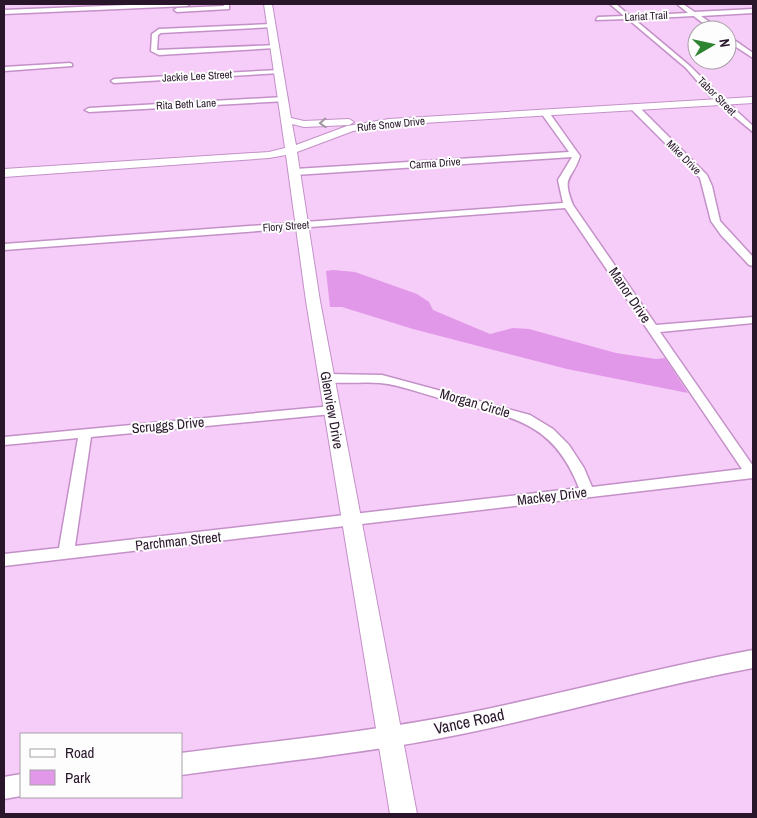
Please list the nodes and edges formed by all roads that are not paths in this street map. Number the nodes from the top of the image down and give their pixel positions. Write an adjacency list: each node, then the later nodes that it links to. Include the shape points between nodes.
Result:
1 (187, 4): 6 (street)
2 (226, 4): 6 (street, via 227,8 159,11)
3 (268, 4): 13 (main road, Glenview Drive)
4 (613, 4): 10 (street, Tabor Street)
5 (680, 4): 9 (street)
6 (160, 5): 8 (street)
7 (753, 11): 9 (street, Lariat Trail)
8 (4, 12)
9 (694, 14): 10 (street, Lariat Trail); 12 (street)
10 (629, 17): 11 (street, Lariat Trail); 23 (street, Tabor Street, via 688,67)
11 (598, 18)
12 (703, 20)
13 (272, 26): 15 (main road, Glenview Drive); 15 (street, via 158,32 155,34 155,53)
14 (737, 44): 16 (street)
15 (275, 46): 19 (main road, Glenview Drive)
16 (753, 56)
17 (70, 65): 18 (street)
18 (4, 69)
19 (279, 72): 20 (street, Jackie Lee Street); 21 (main road, Glenview Drive)
20 (114, 81)
21 (284, 99): 25 (street, Rita Beth Lane); 27 (main road, Glenview Drive)
22 (753, 100): 23 (main road, Rufe Snow Drive)
23 (722, 102): 24 (main road, Rufe Snow Drive); 29 (street, Tabor Street)
24 (634, 107): 26 (main road, Rufe Snow Drive); 38 (street, Mike Drive, via 704,177 713,217)
25 (89, 110)
26 (545, 112): 28 (main road, Rufe Snow Drive); 31 (street)
27 (287, 120): 28 (main road, one-way to 27, via 304,124); 33 (main road, Glenview Drive)
28 (389, 122): 30 (main road, Rufe Snow Drive, via 350,128)
29 (753, 130)
30 (319, 139): 33 (main road); 33 (main road, Rufe Snow Drive)
31 (575, 154): 33 (street, Carma Drive); 35 (street, Manor Drive, via 575,160 562,181)
32 (260, 156): 33 (main road, Rufe Snow Drive); 33 (main road); 34 (main road, Rufe Snow Drive)
33 (294, 168): 36 (main road, Glenview Drive)
34 (4, 172)
35 (568, 204): 36 (street, Flory Street); 40 (street, Manor Drive)
36 (303, 225): 37 (street, Flory Street); 41 (main road, Glenview Drive)
37 (4, 247)
38 (753, 263)
39 (753, 320): 40 (street)
40 (653, 329): 45 (street, Manor Drive)
41 (327, 378): 42 (main road, Glenview Drive); 46 (street, Morgan Circle, via 382,379 526,418 537,423 564,447 577,465)
42 (332, 410): 43 (street, Scruggs Drive); 47 (main road, Glenview Drive)
43 (85, 433): 44 (street, Scruggs Drive); 48 (street)
44 (4, 441)
45 (752, 473): 46 (street, Mackey Drive)
46 (587, 492): 47 (street, Mackey Drive)
47 (352, 521): 48 (street, Parchman Street); 51 (main road, Glenview Drive)
48 (66, 553): 49 (street, Parchman Street)
49 (4, 560)
50 (753, 659): 51 (street, Vance Road, via 462,724)
51 (390, 736): 52 (street, Vance Road); 55 (main road, Glenview Drive)
52 (182, 764)
53 (20, 785): 54 (street)
54 (4, 788)
55 (404, 814)

